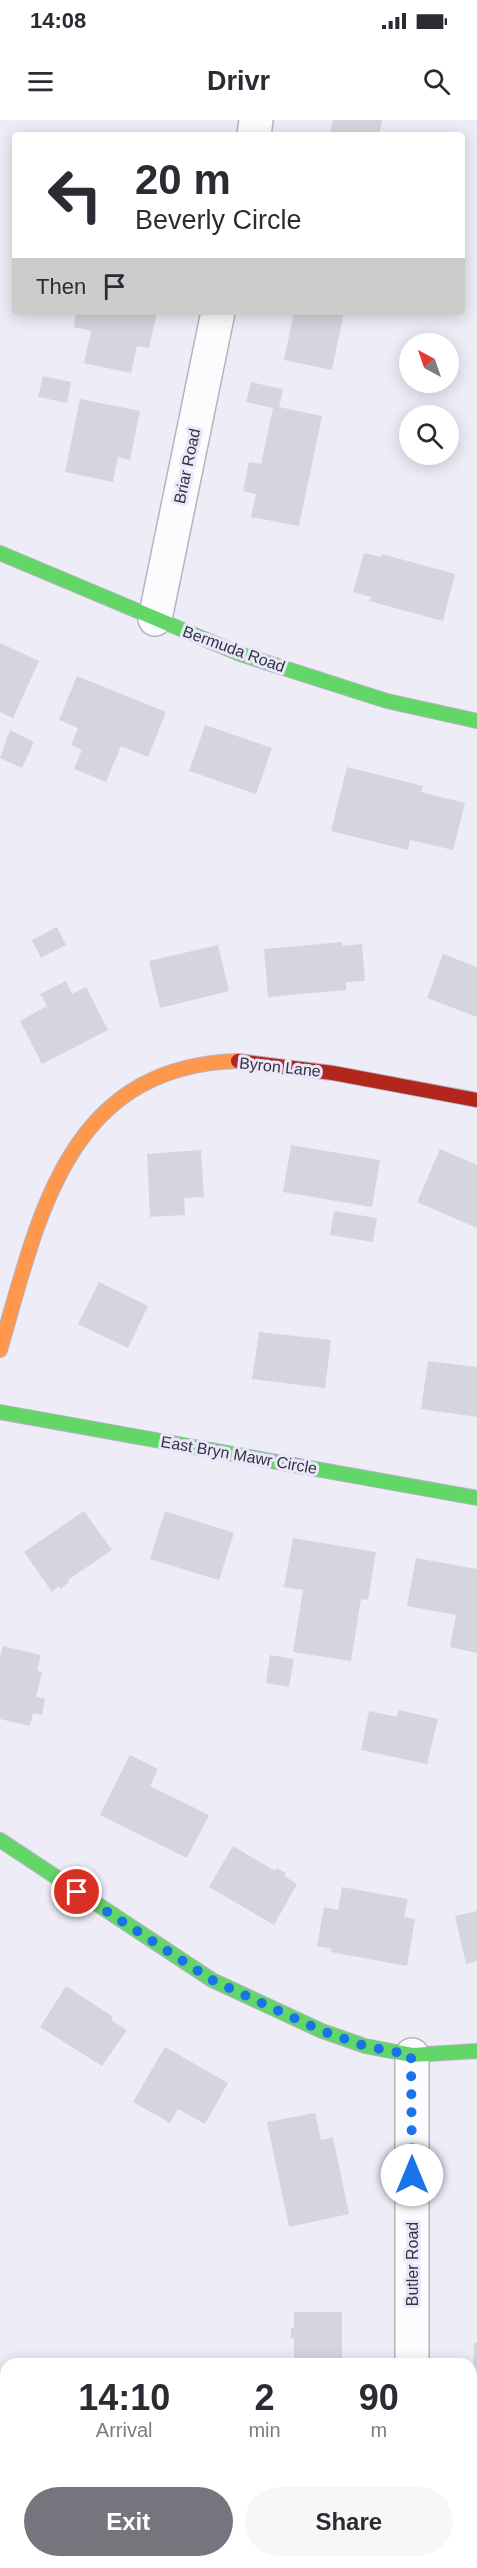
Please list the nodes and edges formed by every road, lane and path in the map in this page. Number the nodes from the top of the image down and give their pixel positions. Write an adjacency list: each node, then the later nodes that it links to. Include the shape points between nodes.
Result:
1 (217, 315): 3 (street, Briar Road)
2 (0, 553): 3 (street, Bermuda Road)
3 (155, 619): 4 (street, Bermuda Road, via 240,654 387,701)
4 (477, 721)
5 (477, 1100): 6 (street, Byron Lane, via 321,1071 234,1061 175,1071 128,1091 73,1148 30,1250)
6 (0, 1350)
7 (0, 1412): 8 (street, East Bryn Mawr Circle)
8 (477, 1498)
9 (0, 1840): 11 (street, via 212,1980 322,2031 365,2046)
10 (477, 2051): 11 (street)
11 (411, 2055): 12 (street, Butler Road)
12 (412, 2358)

